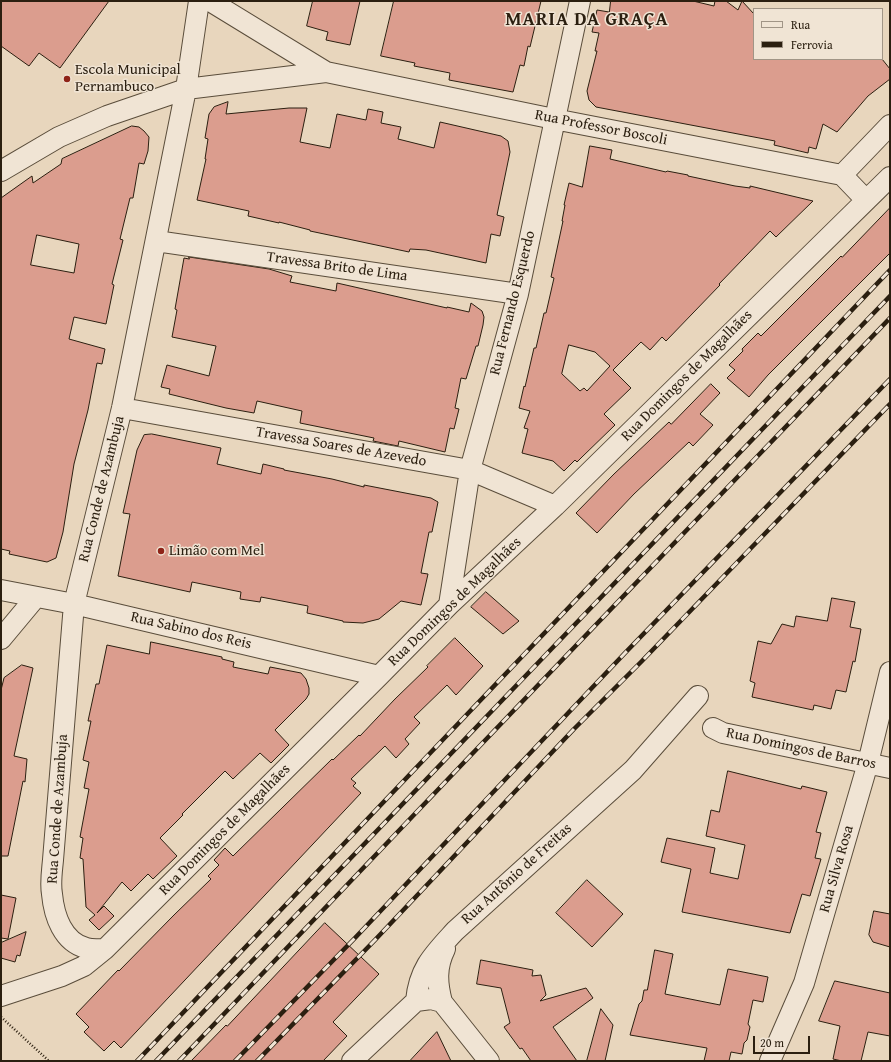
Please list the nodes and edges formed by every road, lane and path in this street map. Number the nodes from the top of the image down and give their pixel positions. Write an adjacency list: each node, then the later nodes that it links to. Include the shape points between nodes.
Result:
1 (199, 1): 5 (street, Rua Conde de Azambuja)
2 (210, 1): 4 (street, Rua Professor Boscoli)
3 (580, 1): 6 (street, Rua Fernando Esquerdo)
4 (326, 72): 5 (street, Rua Professor Boscoli); 6 (street, Rua Professor Boscoli)
5 (186, 90): 8 (street, Rua Professor Boscoli, via 107,116 59,137); 12 (street, Rua Conde de Azambuja)
6 (554, 119): 9 (street, Rua Professor Boscoli); 13 (street, Rua Fernando Esquerdo)
7 (890, 126): 9 (street)
8 (1, 171)
9 (842, 175): 11 (street)
10 (890, 177): 11 (street, Rua Domingos de Magalhães)
11 (866, 200): 16 (street, Rua Domingos de Magalhães)
12 (156, 241): 13 (street, Travessa Brito de Lima); 14 (street, Rua Conde de Azambuja)
13 (518, 294): 15 (street, Rua Fernando Esquerdo)
14 (122, 408): 15 (street, Travessa Soares de Azevedo); 19 (street, Rua Conde de Azambuja)
15 (470, 470): 16 (street, Travessa Soares de Azevedo); 20 (street, Rua Fernando Esquerdo)
16 (555, 506): 20 (street, Rua Domingos de Magalhães)
17 (1, 590): 18 (street, Rua Sabino dos Reis)
18 (36, 597): 19 (street, Rua Sabino dos Reis); 21 (street)
19 (74, 604): 23 (street, Rua Sabino dos Reis); 29 (street, Rua Conde de Azambuja, via 51,894 56,916 62,930 71,941 86,948)
20 (449, 605): 23 (street, Rua Domingos de Magalhães)
21 (1, 639)
22 (890, 672): 26 (street, Rua Silva Rosa)
23 (379, 676): 29 (street, Rua Domingos de Magalhães)
24 (698, 696): 28 (street, Rua Antônio de Freitas, via 633,770)
25 (713, 728): 26 (street, Rua Domingos de Barros, via 723,733)
26 (868, 762): 27 (street, Rua Domingos de Barros); 37 (street, Rua Silva Rosa, via 804,983)
27 (890, 768)
28 (455, 931): 31 (street, Rua Antônio de Freitas, via 423,972); 32 (street, via 441,958 438,972)
29 (105, 949): 30 (street, Rua Domingos de Magalhães, via 84,966 62,976)
30 (1, 996)
31 (416, 1001): 32 (street); 35 (street)
32 (442, 1002): 36 (street)
33 (1, 1017): 34 (path)
34 (49, 1061)
35 (352, 1061)
36 (489, 1061)
37 (770, 1061)

